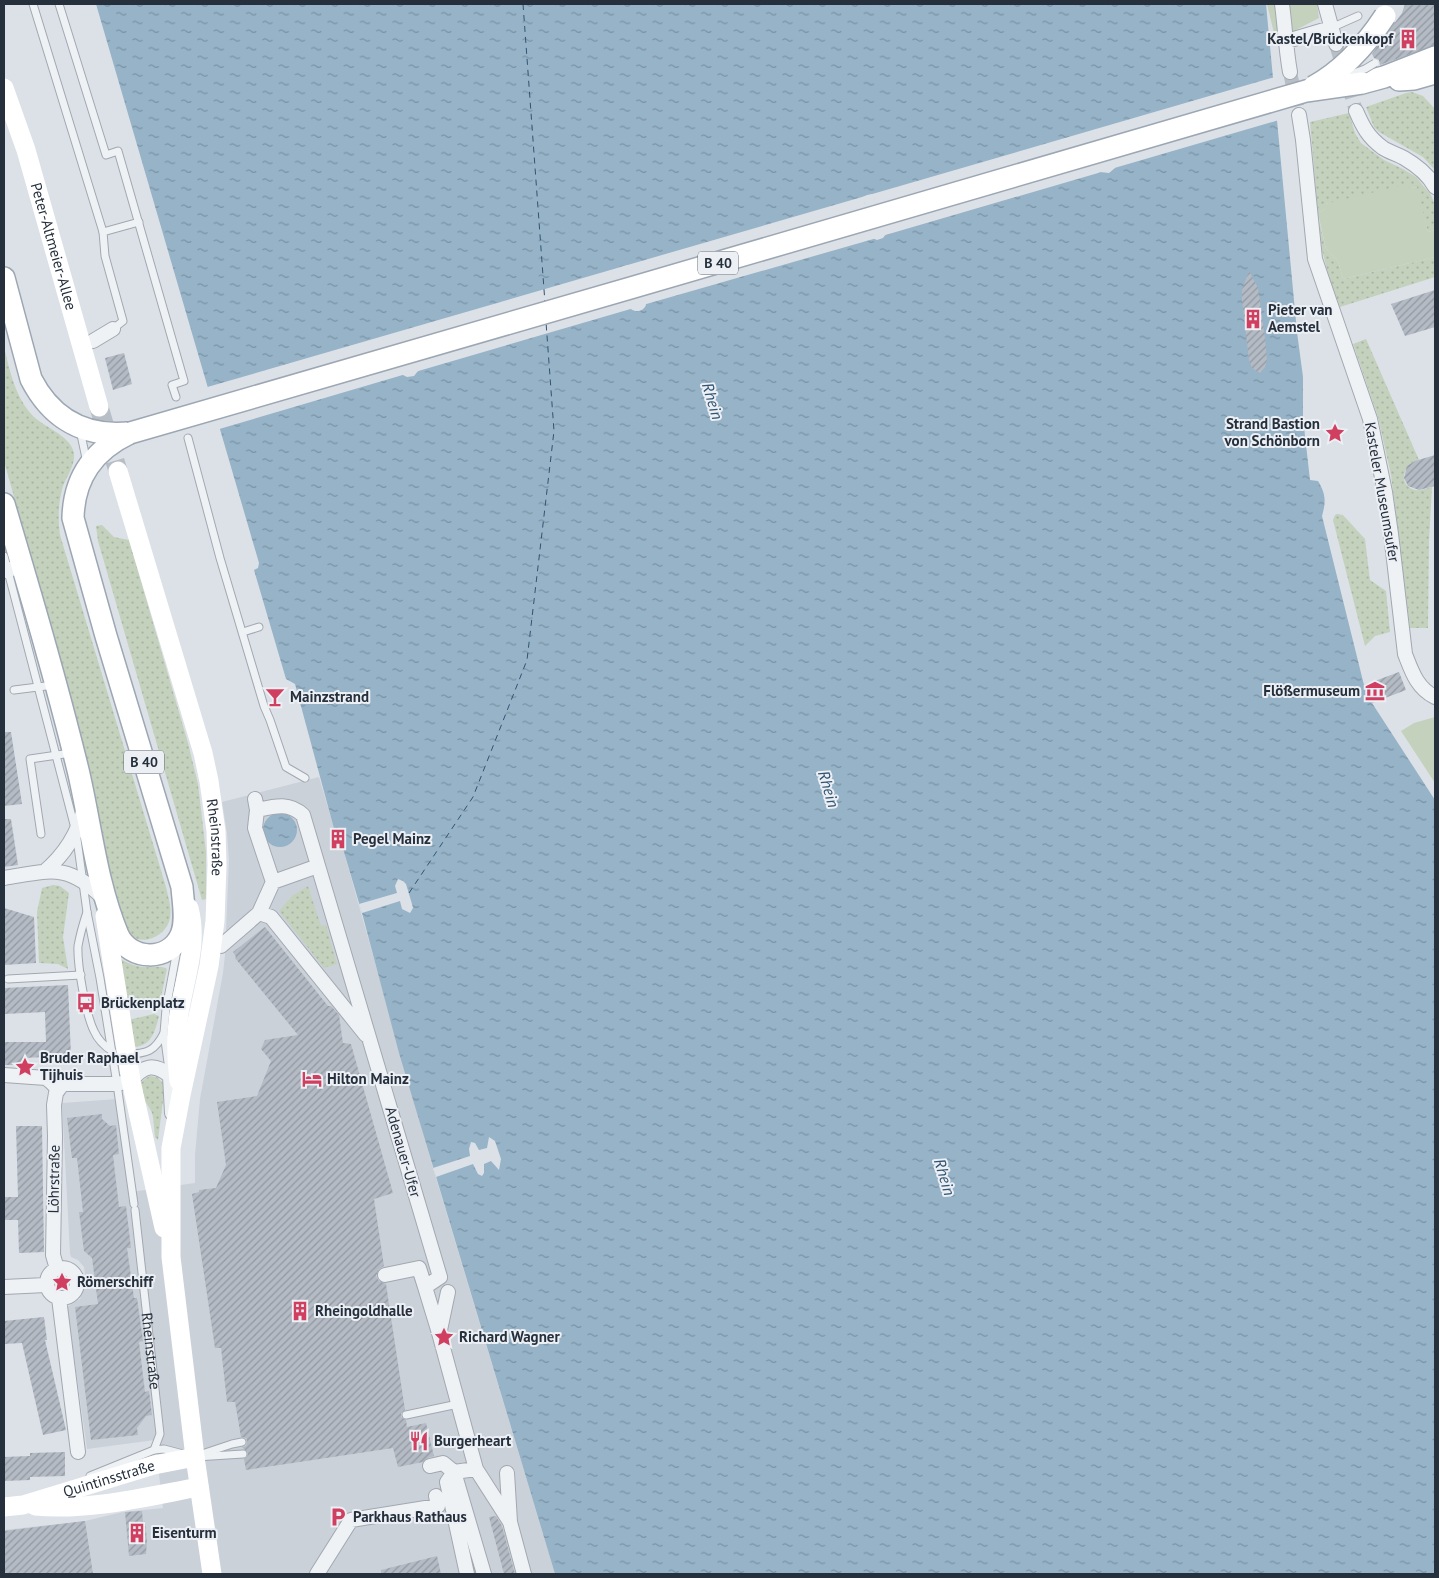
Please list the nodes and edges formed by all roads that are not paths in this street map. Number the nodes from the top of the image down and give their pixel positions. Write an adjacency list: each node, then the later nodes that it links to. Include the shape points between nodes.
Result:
1 (33, 4): 19 (lane)
2 (59, 4): 18 (lane, via 106,154 118,151)
3 (1282, 4): 8 (street)
4 (1325, 4): 7 (street)
5 (1388, 10): 14 (main road, B 40, bridge, via 1375,32 1351,60)
6 (1358, 16): 7 (lane)
7 (1331, 28): 8 (street); 9 (street)
8 (1287, 42): 11 (street)
9 (1336, 44)
10 (1375, 63): 14 (lane, bridge)
11 (1290, 72)
12 (1428, 72): 14 (main road, B 40, bridge)
13 (4, 88): 24 (main road, Peter-Altmeier-Allee, via 26,150)
14 (1306, 91): 26 (main road, B 40, bridge)
15 (1356, 111): 17 (street, via 1372,138 1420,168)
16 (1299, 115): 36 (street, Kasteler Museumsufer, via 1316,259 1370,419 1386,500 1406,654 1419,685)
17 (1435, 186)
18 (139, 222): 19 (lane); 23 (lane, via 184,382 172,385)
19 (103, 232): 21 (lane, via 105,256 123,321)
20 (4, 278): 25 (main road, B 40, via 31,379 38,393 56,413)
21 (113, 329): 22 (street)
22 (93, 341)
23 (176, 397)
24 (99, 407)
25 (79, 427): 26 (main road, B 40, via 105,433); 28 (lane)
26 (130, 432): 28 (main road, Rheinstraße / B 40, via 108,445)
27 (188, 438): 33 (lane)
28 (87, 468): 46 (main road, Rheinstraße / B 40, via 79,484 73,518)
29 (118, 471): 61 (main road, Rheinstraße, via 203,753 216,831 217,885 211,949 200,1013)
30 (4, 504): 31 (main road)
31 (9, 566): 34 (main road, Rheinstraße)
32 (259, 628): 33 (lane)
33 (243, 632): 38 (lane, via 286,767)
34 (47, 686): 35 (lane); 37 (main road, Rheinstraße)
35 (14, 690)
36 (1431, 695)
37 (65, 754): 39 (main road, Rheinstraße); 40 (lane, Rheinstraße); 41 (lane, via 30,759)
38 (305, 778)
39 (85, 805): 40 (street); 47 (main road, Rheinstraße)
40 (76, 832): 43 (street, via 62,855); 47 (lane, Rheinstraße)
41 (41, 834)
42 (318, 866): 45 (street); 45 (street, Adenauer-Ufer, via 303,815 284,805 256,804 255,828); 55 (street, Adenauer-Ufer)
43 (44, 872): 44 (street); 47 (street, via 70,874)
44 (4, 878)
45 (273, 882): 49 (street)
46 (182, 887): 50 (main road, Rheinstraße / B 40, via 184,920); 61 (main road, via 191,915 193,935 177,1039)
47 (96, 889): 48 (lane, Rheinstraße); 50 (main road, Rheinstraße, via 119,937 129,949 143,955 158,955 171,948); 56 (main road, Rheinstraße)
48 (87, 912): 52 (lane, Rheinstraße, via 78,948); 56 (lane, Rheinstraße)
49 (265, 915): 51 (street); 55 (street)
50 (180, 937): 54 (lane, Rheinstraße)
51 (221, 946)
52 (81, 975): 53 (lane); 56 (lane, Rheinstraße, via 93,1030 99,1039)
53 (8, 979)
54 (164, 1033): 56 (lane, via 152,1050 139,1054); 58 (lane, Rheinstraße)
55 (370, 1039): 68 (street, Adenauer-Ufer, via 440,1276)
56 (119, 1052): 59 (main road, Rheinstraße)
57 (4, 1075): 60 (street, via 46,1078)
58 (170, 1076): 59 (street, via 150,1067); 62 (street, Rheinstraße)
59 (124, 1082): 60 (street, via 70,1083); 63 (main road, Rheinstraße); 75 (lane, Rheinstraße, via 160,1434)
60 (58, 1090): 64 (street, Löhrstraße, via 54,1104 53,1254)
61 (180, 1095): 62 (main road, Rheinstraße)
62 (171, 1148): 63 (main road, Rheinstraße)
63 (171, 1257): 78 (main road, Rheinstraße)
64 (56, 1269): 66 (street); 70 (street, via 71,1271 77,1284 73,1293)
65 (385, 1274): 68 (street, via 420,1268)
66 (46, 1284): 67 (street); 70 (street, via 50,1293)
67 (4, 1287)
68 (425, 1287): 71 (street)
69 (448, 1292): 71 (street)
70 (59, 1298): 76 (street)
71 (440, 1333): 72 (street)
72 (458, 1404): 73 (lane); 80 (street)
73 (406, 1415)
74 (242, 1442): 78 (lane)
75 (154, 1450): 78 (lane, via 164,1449); 85 (lane, Quintinsstraße)
76 (78, 1452)
77 (243, 1454): 78 (lane)
78 (195, 1457): 83 (main road, Rheinstraße); 85 (main road, Quintinsstraße, via 154,1465)
79 (430, 1466): 81 (street, via 443,1464)
80 (476, 1470): 81 (street); 87 (street)
81 (454, 1472): 90 (street, via 446,1482 447,1490); 91 (street)
82 (507, 1473): 87 (street)
83 (199, 1487): 85 (main road, Quintinsstraße, via 91,1506 55,1508); 88 (main road, Rheinstraße)
84 (436, 1496): 89 (street, via 438,1506 351,1520)
85 (23, 1505): 86 (main road, Quintinsstraße)
86 (4, 1508)
87 (510, 1522): 92 (street)
88 (212, 1574)
89 (317, 1574)
90 (467, 1574)
91 (484, 1574)
92 (524, 1574)

